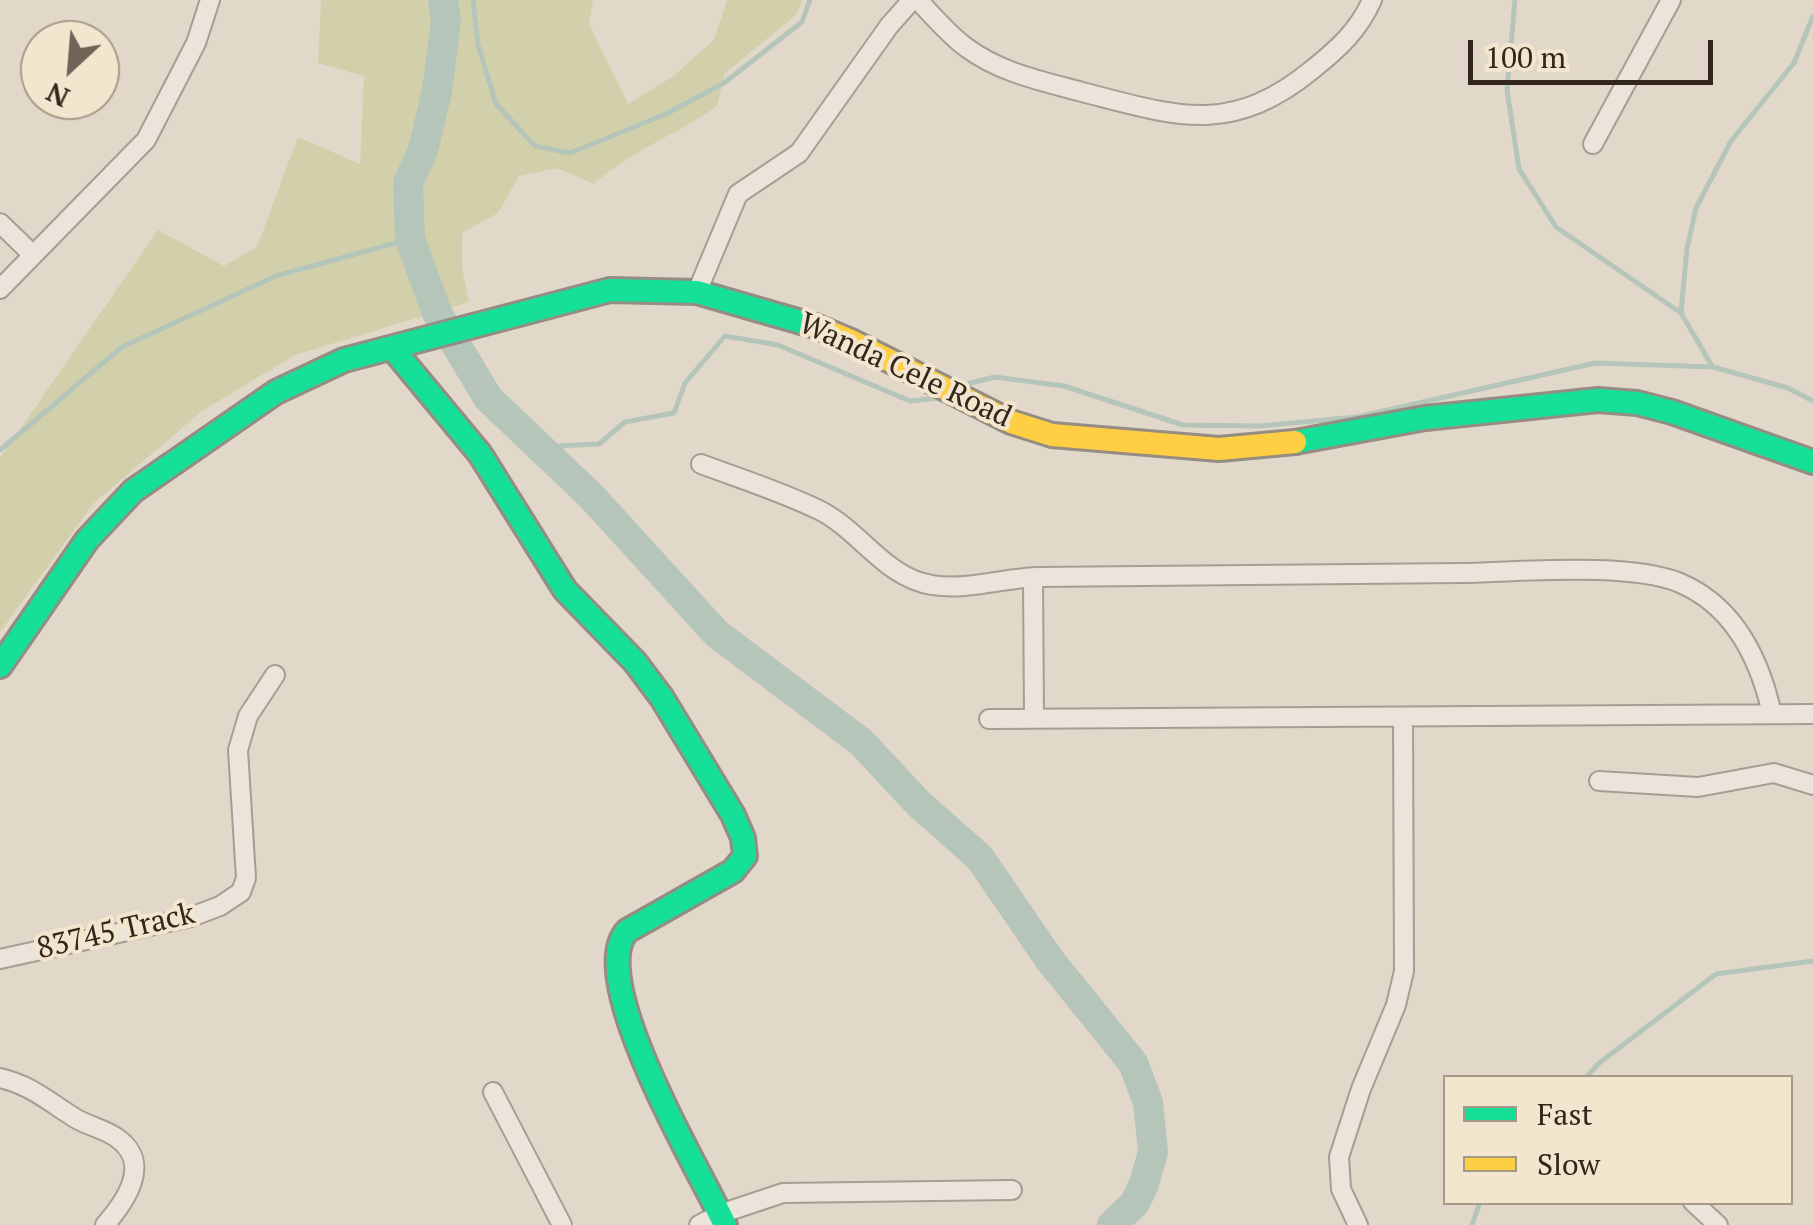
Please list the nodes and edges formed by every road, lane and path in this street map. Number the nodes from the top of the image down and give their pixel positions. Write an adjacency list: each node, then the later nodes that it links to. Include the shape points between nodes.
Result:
1 (210, 0): 7 (street, via 196,43 146,140)
2 (915, 0): 3 (street, via 994,65 1162,112 1203,117 1268,101 1293,84 1336,50); 9 (street, via 799,153 738,194)
3 (1372, 0)
4 (1671, 0): 5 (street)
5 (1593, 144)
6 (0, 223): 7 (street)
7 (33, 255): 8 (street)
8 (0, 290)
9 (697, 292): 10 (street, Wanda Cele Road, via 610,290); 11 (street, Wanda Cele Road, via 820,328 1011,422 1052,435 1219,448 1598,400 1672,412)
10 (392, 348): 14 (street, Wanda Cele Road, via 344,360 276,392 133,491 87,540); 28 (street, via 507,493 557,580 637,664 727,801 742,838 744,860 733,870 627,931 615,949 644,1066)
11 (1813, 462)
12 (701, 464): 13 (street, via 819,510 913,582 938,586)
13 (1033, 577): 16 (street, via 1638,573 1697,592 1717,607 1758,666); 18 (street)
14 (0, 666)
15 (274, 675): 23 (street, 83745 Track, via 248,716 238,750 246,878 241,892 191,917)
16 (1772, 714): 17 (street); 19 (street)
17 (1813, 714)
18 (1034, 717): 19 (street); 20 (street)
19 (1403, 718): 29 (street, via 1404,971 1339,1157 1341,1189)
20 (989, 719)
21 (1599, 781): 22 (street, via 1698,787 1774,773)
22 (1813, 785)
23 (0, 959)
24 (0, 1078): 30 (street, via 37,1091 127,1148 132,1188)
25 (493, 1092): 31 (street)
26 (1012, 1190): 28 (street, via 784,1194)
27 (1696, 1205): 32 (street)
28 (714, 1221)
29 (1356, 1224)
30 (105, 1225)
31 (562, 1225)
32 (1718, 1225)

